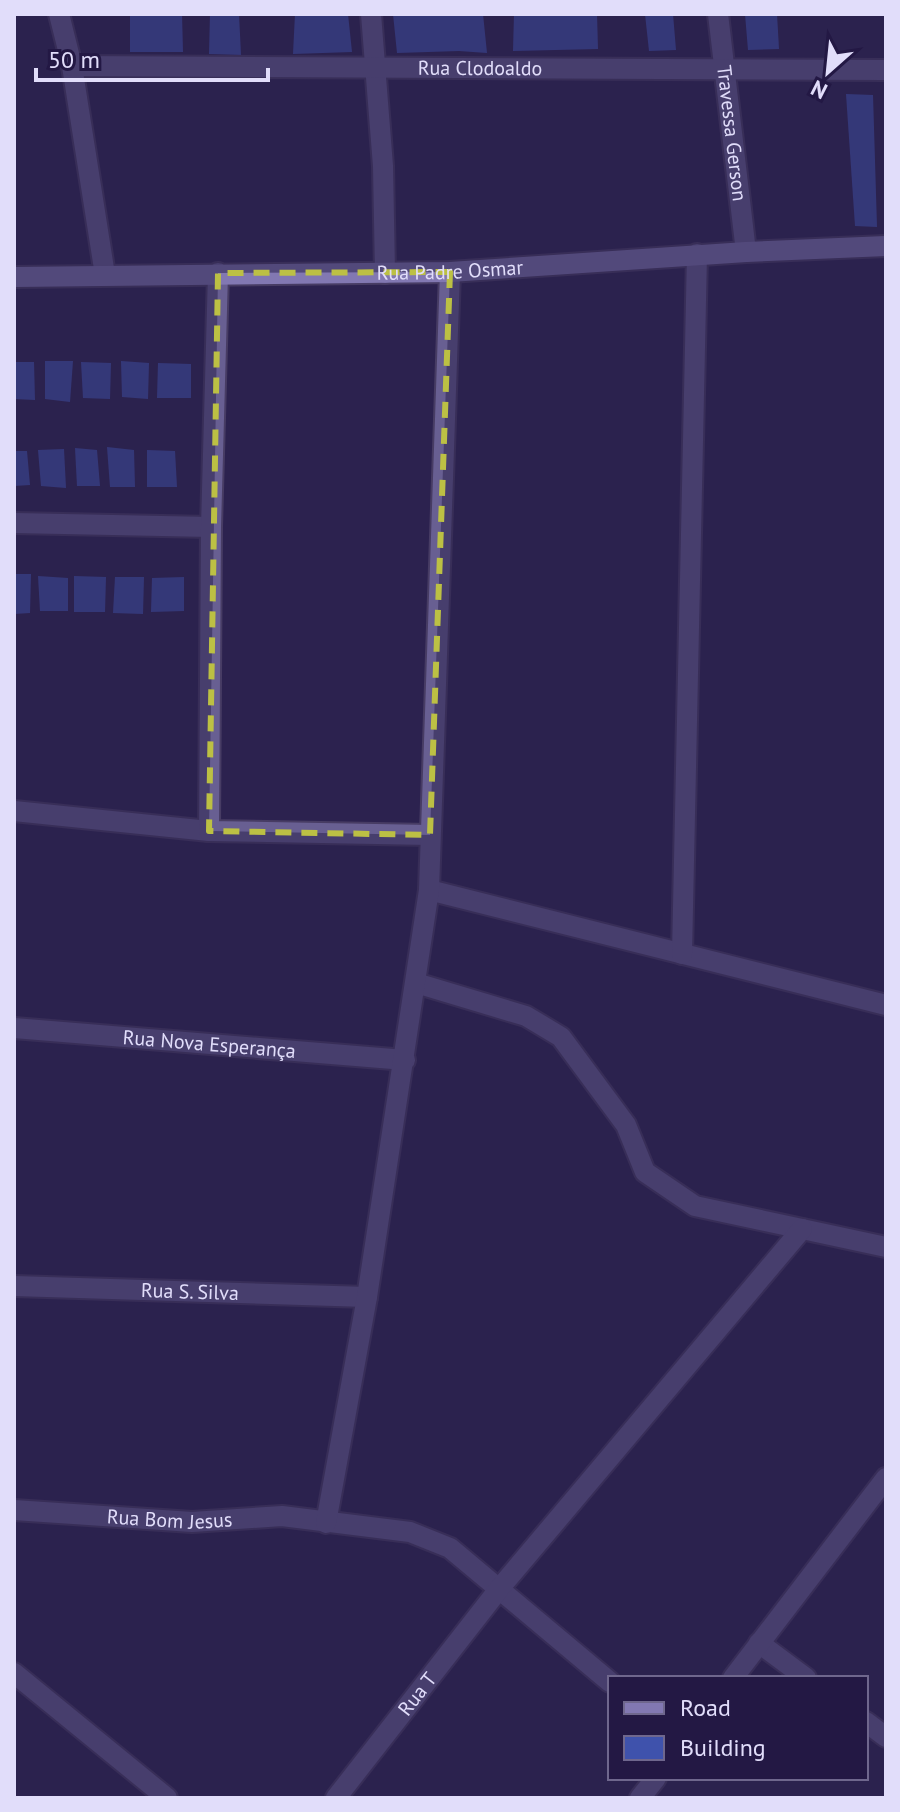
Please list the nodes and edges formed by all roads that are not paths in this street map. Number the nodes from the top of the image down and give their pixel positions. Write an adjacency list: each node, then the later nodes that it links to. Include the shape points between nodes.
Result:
1 (59, 14): 4 (street)
2 (371, 14): 5 (street)
3 (718, 14): 6 (street, Travessa Gerson)
4 (72, 66): 5 (street, Rua Clodoaldo); 14 (street)
5 (377, 69): 6 (street, Rua Clodoaldo); 13 (street)
6 (723, 69): 7 (street, Rua Clodoaldo); 9 (street, Travessa Gerson)
7 (886, 70)
8 (886, 246): 9 (street, Rua Padre Osmar)
9 (746, 252): 10 (street, Rua Padre Osmar)
10 (697, 254): 11 (street, Rua Padre Osmar); 22 (street)
11 (450, 272): 13 (street, Rua Padre Osmar); 20 (street)
12 (218, 273): 13 (street, Rua Padre Osmar); 14 (street, Rua Padre Osmar); 17 (street)
13 (385, 273)
14 (105, 275): 15 (street, Rua Padre Osmar)
15 (14, 277)
16 (14, 523): 17 (street)
17 (211, 527): 19 (street)
18 (14, 811): 19 (street)
19 (209, 831): 20 (street)
20 (430, 835): 21 (street)
21 (429, 890): 22 (street); 23 (street)
22 (682, 954): 24 (street)
23 (416, 983): 26 (street); 27 (street, via 526,1016 561,1037 626,1125 645,1172 695,1206)
24 (886, 1005)
25 (14, 1028): 26 (street, Rua Nova Esperança)
26 (405, 1060): 30 (street)
27 (802, 1229): 28 (street); 34 (street, Rua T)
28 (886, 1247)
29 (14, 1286): 30 (street, Rua S. Silva)
30 (367, 1297): 33 (street)
31 (886, 1478): 35 (street)
32 (14, 1510): 33 (street, Rua Bom Jesus, via 192,1522 282,1516)
33 (326, 1523): 34 (street, Rua Bom Jesus, via 410,1532 450,1548)
34 (499, 1589): 39 (street, Rua Bom Jesus); 44 (street, Rua T)
35 (759, 1643): 37 (street); 38 (street)
36 (14, 1673): 43 (street)
37 (734, 1676)
38 (803, 1676)
39 (608, 1680)
40 (868, 1724): 41 (street)
41 (886, 1737)
42 (654, 1780): 45 (street)
43 (167, 1798)
44 (336, 1798)
45 (640, 1798)

